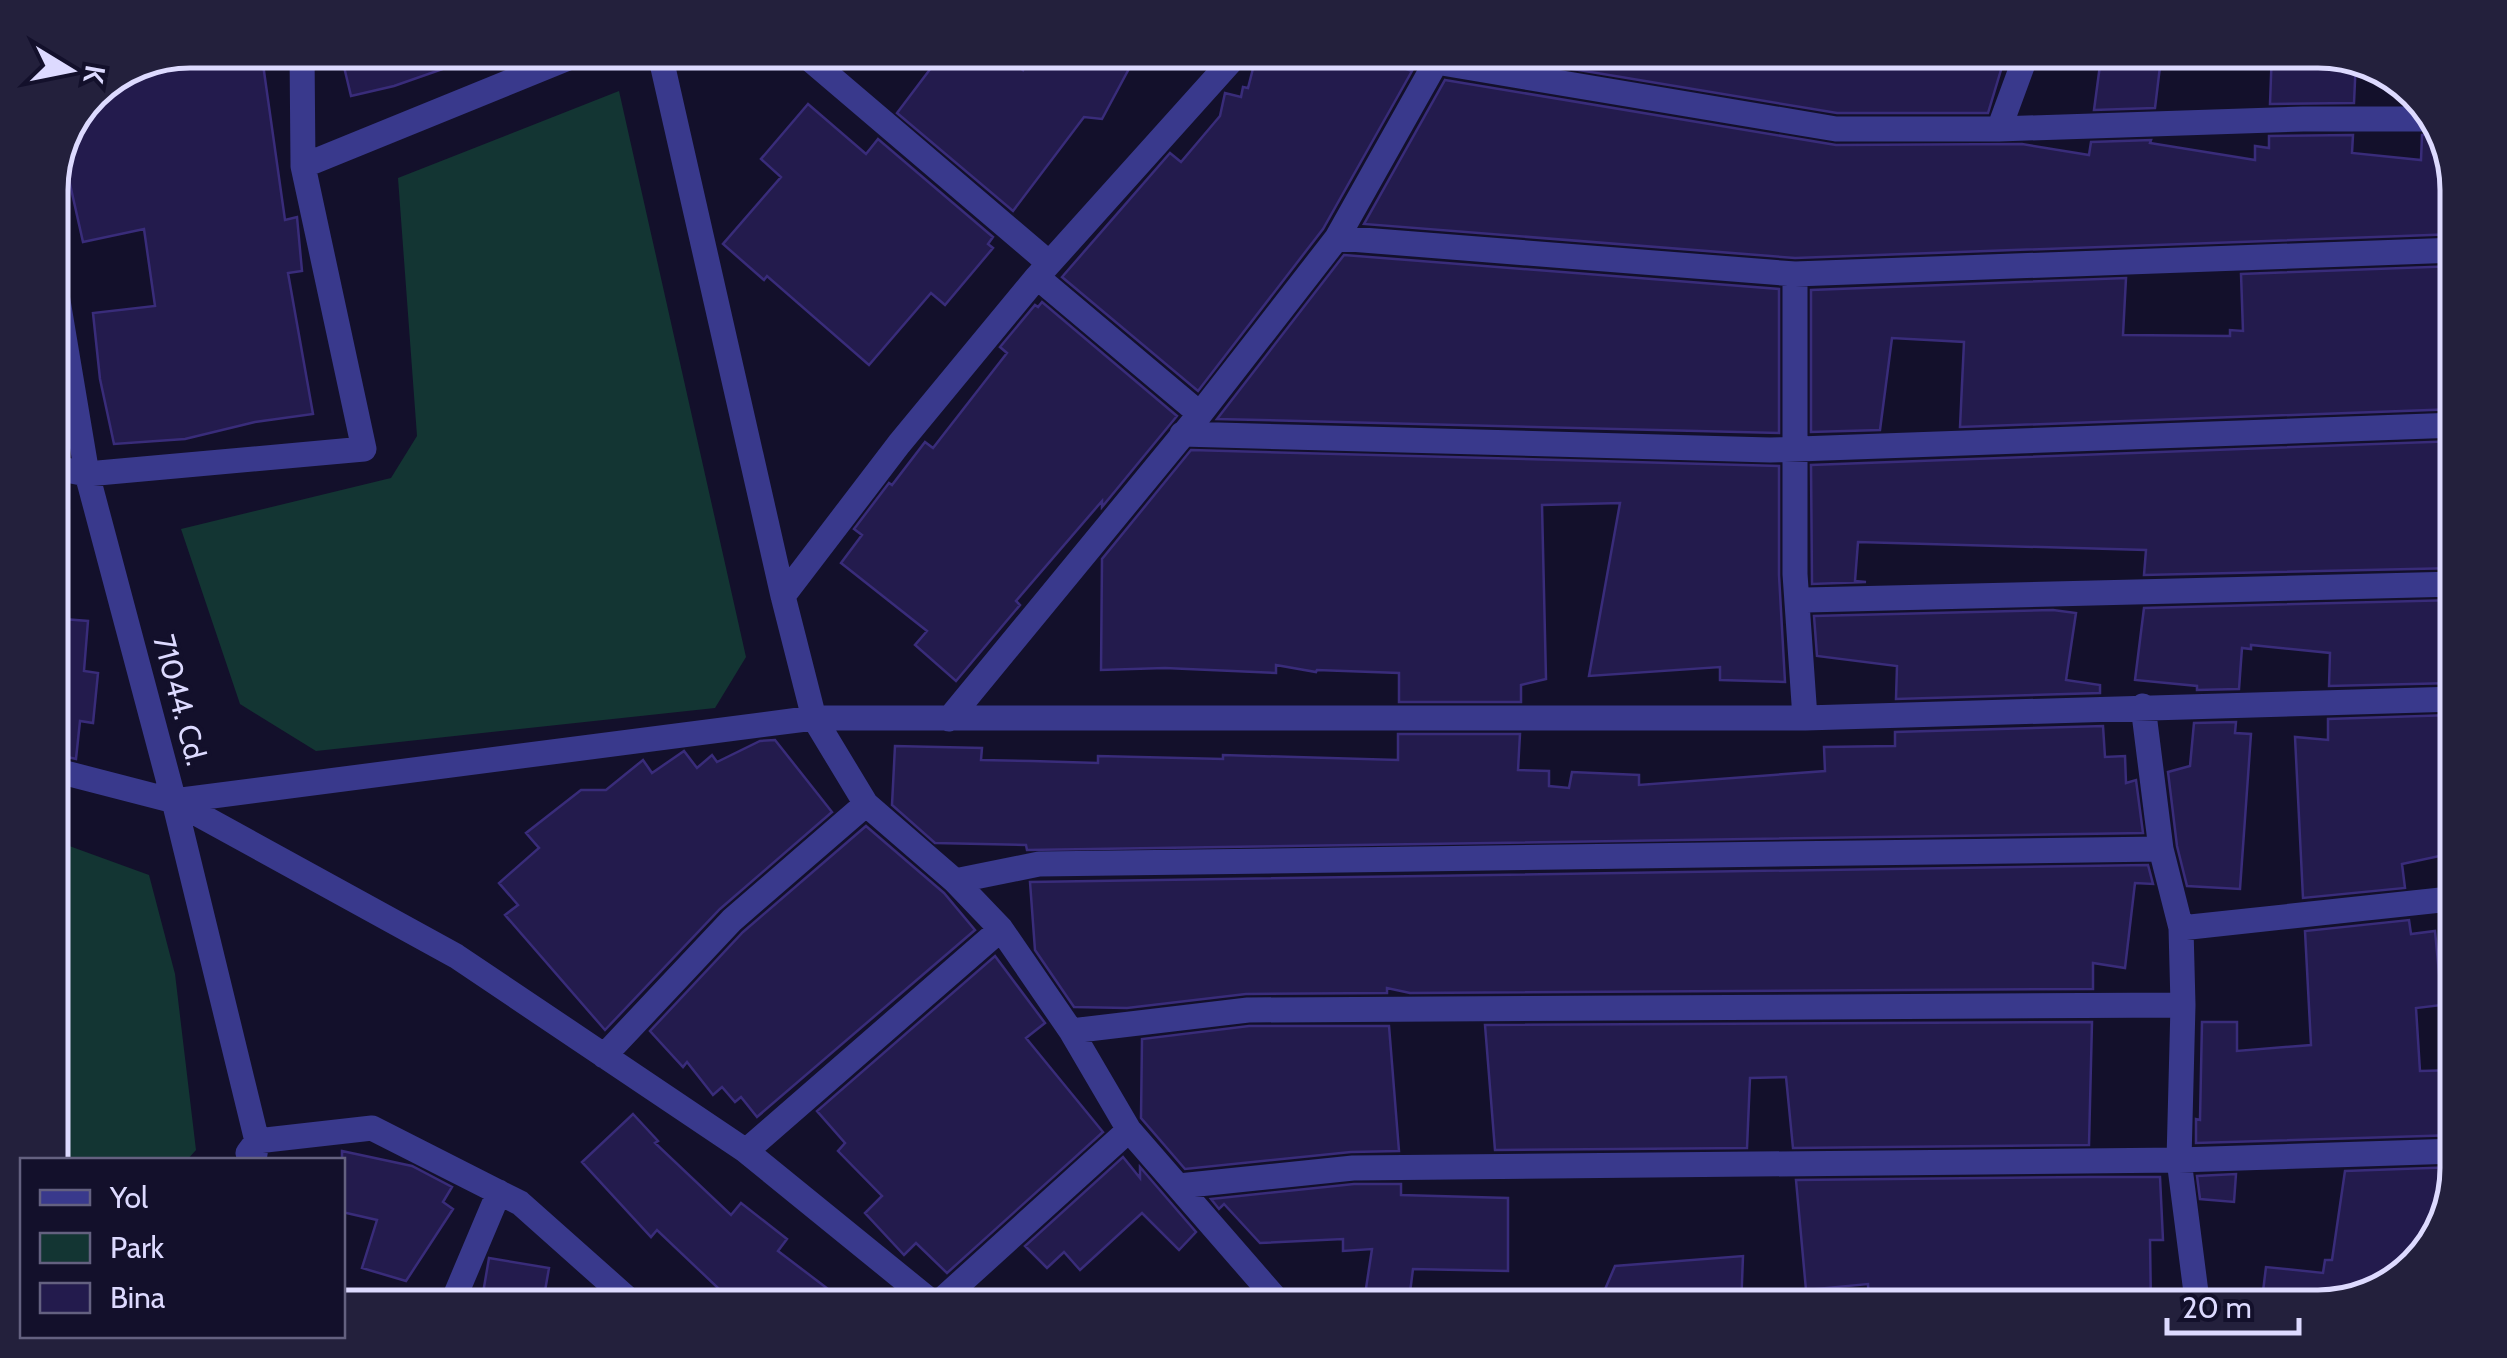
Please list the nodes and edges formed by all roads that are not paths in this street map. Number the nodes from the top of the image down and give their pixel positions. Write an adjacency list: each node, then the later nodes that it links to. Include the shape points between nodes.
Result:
1 (302, 68): 13 (street)
2 (544, 68): 13 (street)
3 (663, 68): 26 (street)
4 (819, 68): 16 (street)
5 (1225, 68): 16 (street)
6 (1433, 68): 14 (street)
7 (1476, 68): 10 (street)
8 (1534, 68): 10 (street)
9 (2021, 68): 12 (street)
10 (1529, 76): 12 (street, via 1836,129)
11 (2417, 120): 12 (street)
12 (1998, 128)
13 (304, 166): 24 (street, via 364,449)
14 (1337, 238): 17 (street); 19 (street)
15 (2439, 251): 17 (street)
16 (1043, 270): 19 (street); 26 (street)
17 (1795, 274): 22 (street)
18 (68, 357): 24 (street, 71044. Cd.)
19 (1200, 414): 21 (street)
20 (2439, 427): 22 (street)
21 (1182, 434): 22 (street); 32 (street)
22 (1795, 449): 27 (street)
23 (68, 470): 24 (street)
24 (88, 474): 34 (street, 71044. Cd.)
25 (2439, 584): 27 (street)
26 (784, 596): 30 (street)
27 (1798, 597): 31 (street)
28 (2440, 699): 29 (street)
29 (2143, 706): 31 (street); 36 (street)
30 (814, 718): 32 (street); 34 (street); 35 (street)
31 (1805, 718): 32 (street)
32 (949, 719)
33 (68, 773): 34 (street)
34 (174, 801): 43 (street, via 456,956); 47 (street, 71044. Cd.)
35 (866, 804): 37 (street); 43 (street, via 732,920)
36 (2161, 849): 37 (street, via 1039,864); 39 (street)
37 (955, 880): 40 (street)
38 (2440, 900): 39 (street)
39 (2181, 928): 41 (street)
40 (1001, 929): 42 (street); 45 (street)
41 (2183, 1004): 42 (street, via 1248,1010); 48 (street)
42 (1071, 1031): 44 (street)
43 (604, 1056): 45 (street)
44 (1129, 1130): 49 (street); 56 (street)
45 (746, 1151): 55 (street)
46 (2440, 1152): 48 (street)
47 (251, 1154): 50 (street, via 372,1128)
48 (2179, 1160): 49 (street, via 1353,1168); 58 (street)
49 (1179, 1186): 57 (street)
50 (499, 1192): 51 (street); 52 (street)
51 (606, 1280): 53 (street); 54 (street)
52 (458, 1290)
53 (605, 1290)
54 (617, 1290)
55 (918, 1290)
56 (955, 1290)
57 (1269, 1290)
58 (2196, 1290)

